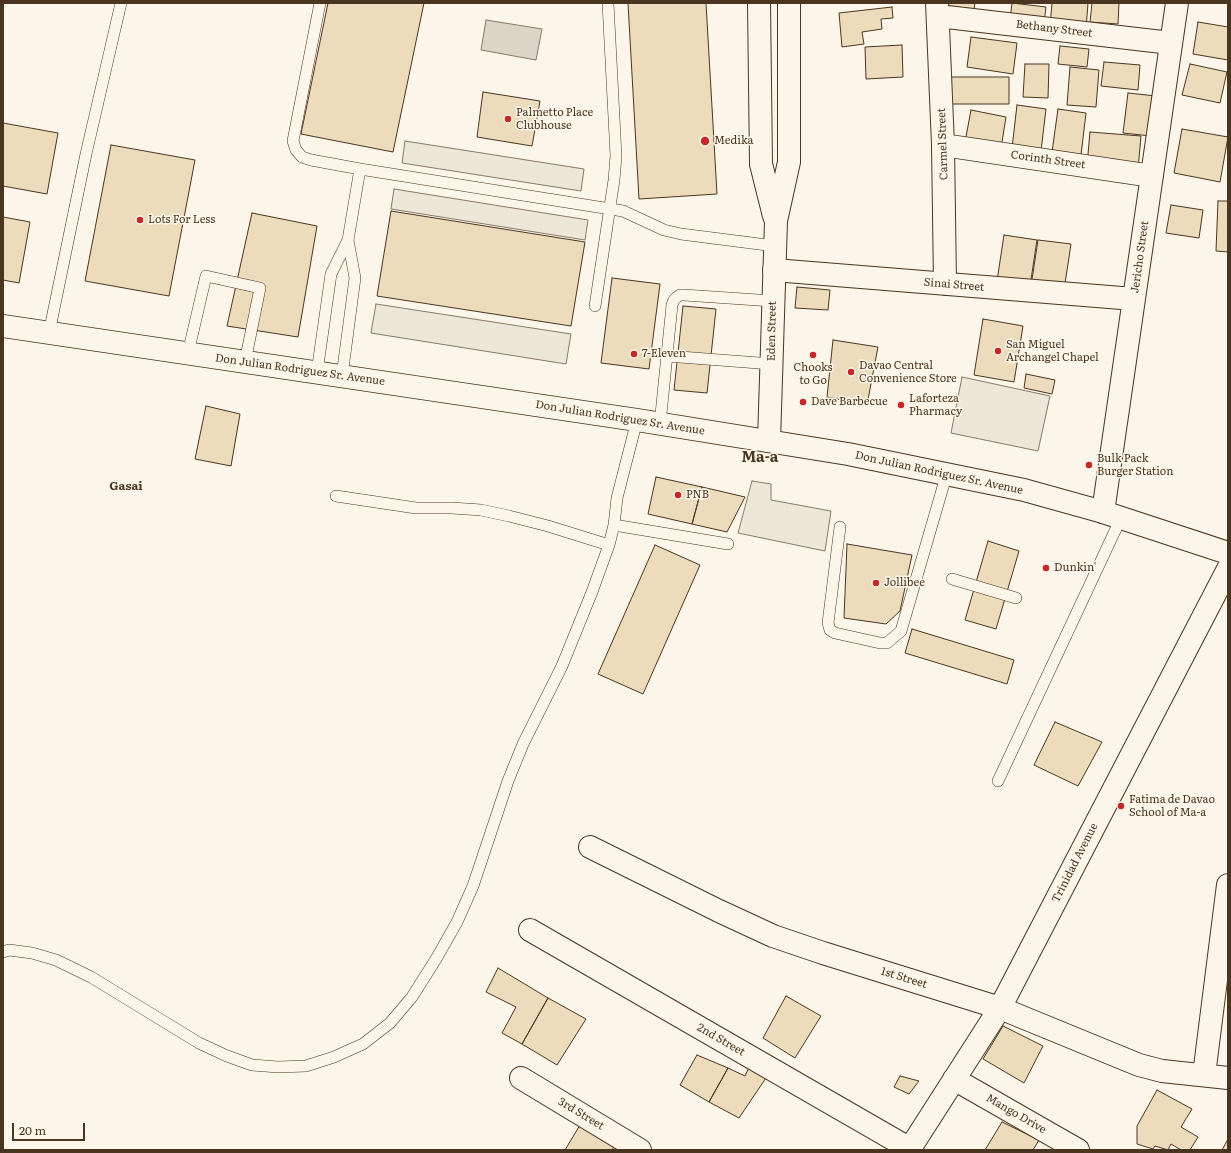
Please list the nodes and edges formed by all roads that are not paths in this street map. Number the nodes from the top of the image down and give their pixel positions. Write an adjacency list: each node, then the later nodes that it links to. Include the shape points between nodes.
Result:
1 (121, 3): 22 (lane, via 86,154)
2 (320, 3): 10 (lane, via 293,142 302,157)
3 (608, 3): 12 (lane, via 616,156)
4 (760, 3): 13 (street, Eden Street, via 761,164)
5 (789, 3): 13 (street, Eden Street, via 789,162)
6 (1177, 3): 8 (street, Jericho Street)
7 (937, 9): 8 (street, Bethany Street); 9 (street, Carmel Street)
8 (1171, 43): 11 (street, Jericho Street)
9 (943, 145): 11 (street, Corinth Street); 17 (street, Carmel Street)
10 (360, 169): 12 (lane); 14 (lane)
11 (1152, 176): 18 (street, Jericho Street)
12 (609, 208): 15 (lane, via 623,211 664,230 681,234); 20 (lane)
13 (776, 221): 15 (street, Eden Street)
14 (348, 240): 27 (lane, via 331,274); 28 (lane, via 355,278)
15 (775, 246): 16 (street, Eden Street)
16 (774, 270): 17 (street, Sinai Street); 19 (street, Eden Street)
17 (945, 284): 18 (street, Sinai Street)
18 (1134, 300): 34 (street, Jericho Street)
19 (773, 301): 24 (lane, via 680,295 672,305); 26 (street, Eden Street)
20 (595, 306)
21 (3, 326): 22 (street, Don Julian Rodriguez Sr. Avenue)
22 (49, 333): 23 (street, Don Julian Rodriguez Sr. Avenue)
23 (188, 353): 25 (street, Don Julian Rodriguez Sr. Avenue); 25 (lane, via 206,276 260,288)
24 (667, 356): 26 (lane); 30 (lane)
25 (245, 362): 27 (street, Don Julian Rodriguez Sr. Avenue)
26 (772, 364): 31 (street, Eden Street)
27 (317, 372): 28 (street, Don Julian Rodriguez Sr. Avenue)
28 (342, 376): 29 (street, Don Julian Rodriguez Sr. Avenue)
29 (638, 420): 30 (street, Don Julian Rodriguez Sr. Avenue); 35 (lane, via 617,498)
30 (660, 424): 31 (street, Don Julian Rodriguez Sr. Avenue)
31 (769, 441): 32 (street, Don Julian Rodriguez Sr. Avenue)
32 (947, 473): 34 (street, Don Julian Rodriguez Sr. Avenue, via 1024,490); 36 (lane, via 901,631 887,643 835,634 830,630 828,623)
33 (336, 496): 38 (lane, via 416,508 481,510 548,526)
34 (1112, 515): 39 (street, Don Julian Rodriguez Sr. Avenue); 43 (lane)
35 (614, 525): 37 (lane); 38 (lane)
36 (840, 527)
37 (728, 544)
38 (609, 545): 47 (lane, via 562,666 508,781 473,886 457,922 412,997 390,1023 362,1044 334,1058 306,1066 252,1065 199,1043 91,977 56,960 32,953 9,950)
39 (1228, 553)
40 (1228, 569): 48 (street, Trinidad Avenue)
41 (952, 579): 42 (lane)
42 (1016, 598)
43 (998, 781)
44 (590, 847): 48 (street, 1st Street, via 773,936)
45 (1228, 885): 49 (street)
46 (530, 930): 53 (street, 2nd Street)
47 (3, 952)
48 (1000, 1008): 49 (street, 1st Street, via 1139,1065 1162,1072); 52 (street, Trinidad Avenue)
49 (1204, 1075): 50 (street, 1st Street)
50 (1228, 1077)
51 (521, 1078): 54 (street, 3rd Street)
52 (954, 1079): 53 (street, Trinidad Avenue); 55 (street, Mango Drive)
53 (910, 1149)
54 (640, 1150)
55 (1078, 1150)

